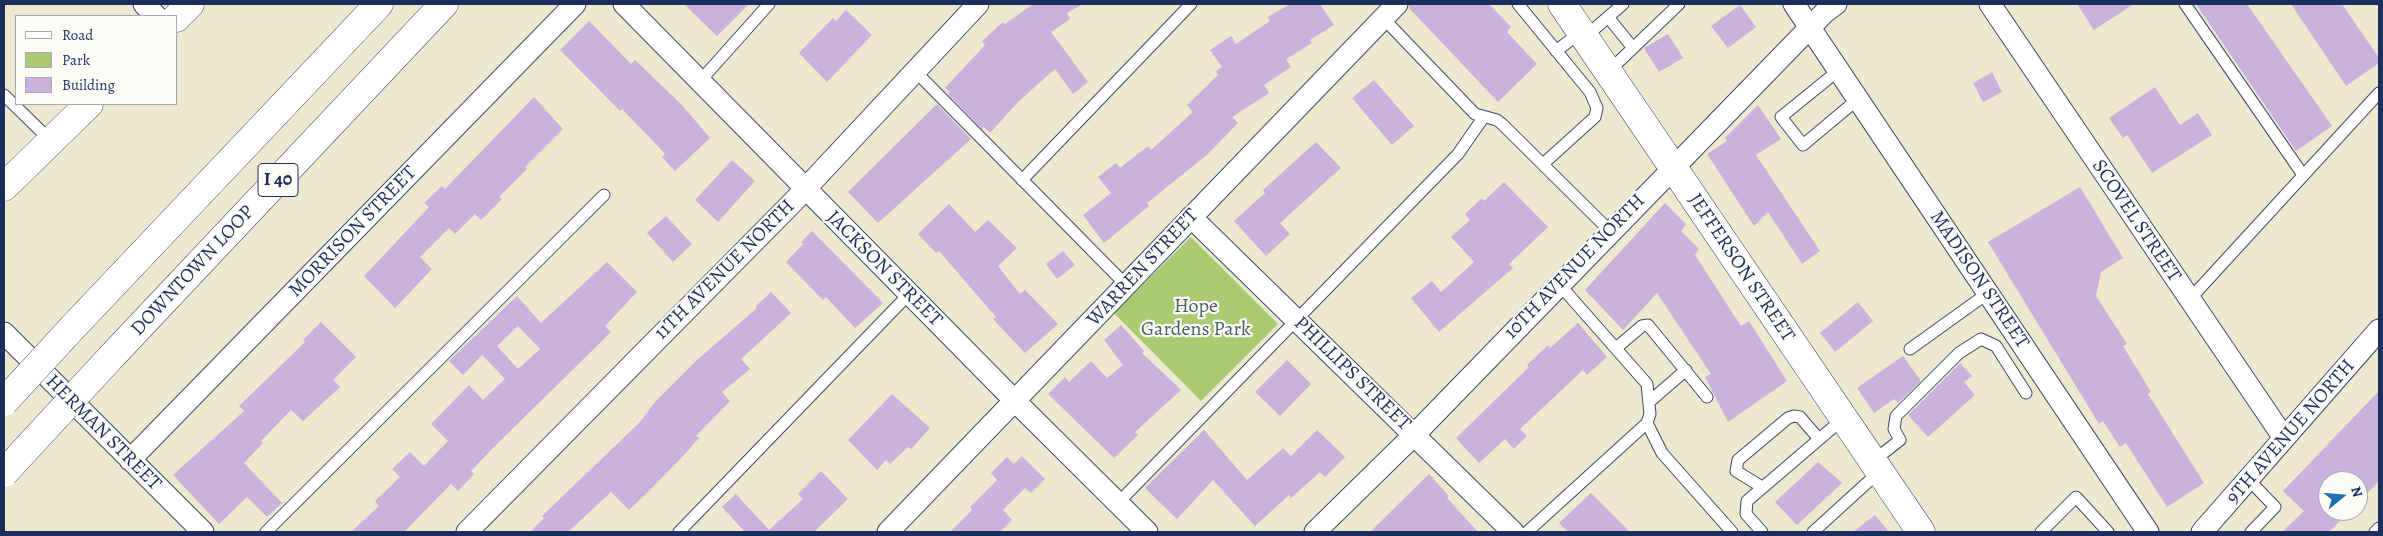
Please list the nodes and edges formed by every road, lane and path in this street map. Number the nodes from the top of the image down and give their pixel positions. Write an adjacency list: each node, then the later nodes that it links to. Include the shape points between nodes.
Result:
1 (144, 4): 19 (street)
2 (190, 4): 20 (main road)
3 (379, 4): 59 (main road, I 40, bridge)
4 (444, 4): 68 (main road, DOWNTOWN LOOP / I 40, bridge)
5 (575, 4): 66 (street, MORRISON STREET)
6 (624, 4): 29 (street, JACKSON STREET)
7 (769, 4): 29 (lane)
8 (978, 4): 27 (street, 11TH AVENUE NORTH)
9 (1191, 4): 39 (lane)
10 (1518, 4): 25 (lane)
11 (1562, 4): 23 (main road, JEFFERSON STREET)
12 (1623, 4): 21 (lane)
13 (1679, 4): 24 (lane)
14 (1794, 4): 22 (street, MADISON STREET)
15 (1836, 4): 22 (street, 10TH AVENUE NORTH)
16 (1990, 4): 49 (street, SCOVEL STREET)
17 (2185, 4): 38 (lane)
18 (1388, 10): 34 (lane, via 1475,114); 43 (street, WARREN STREET)
19 (155, 15)
20 (178, 16)
21 (1608, 17): 23 (lane); 24 (lane)
22 (1811, 28): 26 (street, MADISON STREET); 37 (street, 10TH AVENUE NORTH)
23 (1583, 35): 25 (lane); 28 (main road, JEFFERSON STREET)
24 (1633, 48): 28 (lane)
25 (1556, 51): 36 (lane, via 1590,92 1596,102 1596,114)
26 (1839, 70): 32 (street, MADISON STREET); 32 (lane, via 1782,117 1802,145)
27 (915, 71): 39 (lane); 41 (street, 11TH AVENUE NORTH)
28 (1608, 72): 37 (main road, JEFFERSON STREET)
29 (700, 80): 41 (street, JACKSON STREET)
30 (2379, 93): 38 (lane)
31 (4, 95): 35 (lane)
32 (1858, 99): 48 (street, MADISON STREET)
33 (88, 105): 35 (main road)
34 (1483, 118): 36 (lane, via 1497,120); 50 (lane, via 1458,154)
35 (51, 141): 40 (main road)
36 (1543, 164): 44 (lane)
37 (1672, 167): 44 (street, 10TH AVENUE NORTH); 61 (main road, JEFFERSON STREET)
38 (2303, 175): 49 (lane)
39 (1022, 180): 46 (lane)
40 (4, 188)
41 (805, 189): 47 (street, JACKSON STREET); 76 (street, 11TH AVENUE NORTH)
42 (604, 195): 75 (lane)
43 (1190, 217): 46 (street, WARREN STREET); 50 (street, PHILLIPS STREET)
44 (1610, 231): 45 (street, 10TH AVENUE NORTH)
45 (1559, 284): 53 (lane); 63 (street, 10TH AVENUE NORTH)
46 (1127, 286): 58 (street, WARREN STREET)
47 (909, 294): 58 (street, JACKSON STREET); 77 (lane)
48 (1988, 294): 54 (lane); 88 (street, MADISON STREET)
49 (2189, 300): 64 (street, SCOVEL STREET)
50 (1295, 319): 63 (street, PHILLIPS STREET); 71 (lane)
51 (4, 333): 66 (street, HERMAN STREET)
52 (2378, 334): 64 (street, 9TH AVENUE NORTH)
53 (1616, 348): 55 (lane, via 1642,326 1650,326); 60 (lane, via 1647,384)
54 (1910, 350)
55 (1686, 370): 57 (lane); 60 (lane)
56 (2026, 393): 67 (lane, via 1996,346 1981,339 1959,353 1896,416 1894,429 1900,440)
57 (1707, 397)
58 (1015, 401): 71 (street, JACKSON STREET); 78 (street, WARREN STREET)
59 (4, 402)
60 (1649, 402): 62 (lane)
61 (1844, 418): 65 (lane); 67 (main road, JEFFERSON STREET)
62 (1647, 423): 81 (lane); 82 (lane, via 1662,453)
63 (1414, 435): 73 (street, 10TH AVENUE NORTH); 80 (street, PHILLIPS STREET)
64 (2284, 438): 69 (street, 9TH AVENUE NORTH)
65 (1819, 439): 70 (lane); 70 (lane, via 1800,417 1794,416 1738,460 1736,471)
66 (130, 460): 74 (street, HERMAN STREET)
67 (1876, 466): 84 (lane); 85 (main road, JEFFERSON STREET)
68 (4, 473)
69 (2249, 480): 89 (street, 9TH AVENUE NORTH); 90 (lane, via 2275,507)
70 (1762, 487): 83 (lane, via 1747,500 1745,510)
71 (1118, 503): 79 (street, JACKSON STREET)
72 (2379, 528): 91 (lane)
73 (1322, 530)
74 (202, 532)
75 (266, 532)
76 (467, 532)
77 (679, 532)
78 (888, 532)
79 (1147, 532)
80 (1513, 532)
81 (1527, 532)
82 (1732, 532)
83 (1762, 532)
84 (1813, 532)
85 (1921, 532)
86 (2040, 532): 87 (lane, via 2076,497)
87 (2108, 532)
88 (2148, 532)
89 (2202, 532)
90 (2251, 532)
91 (2375, 532)

